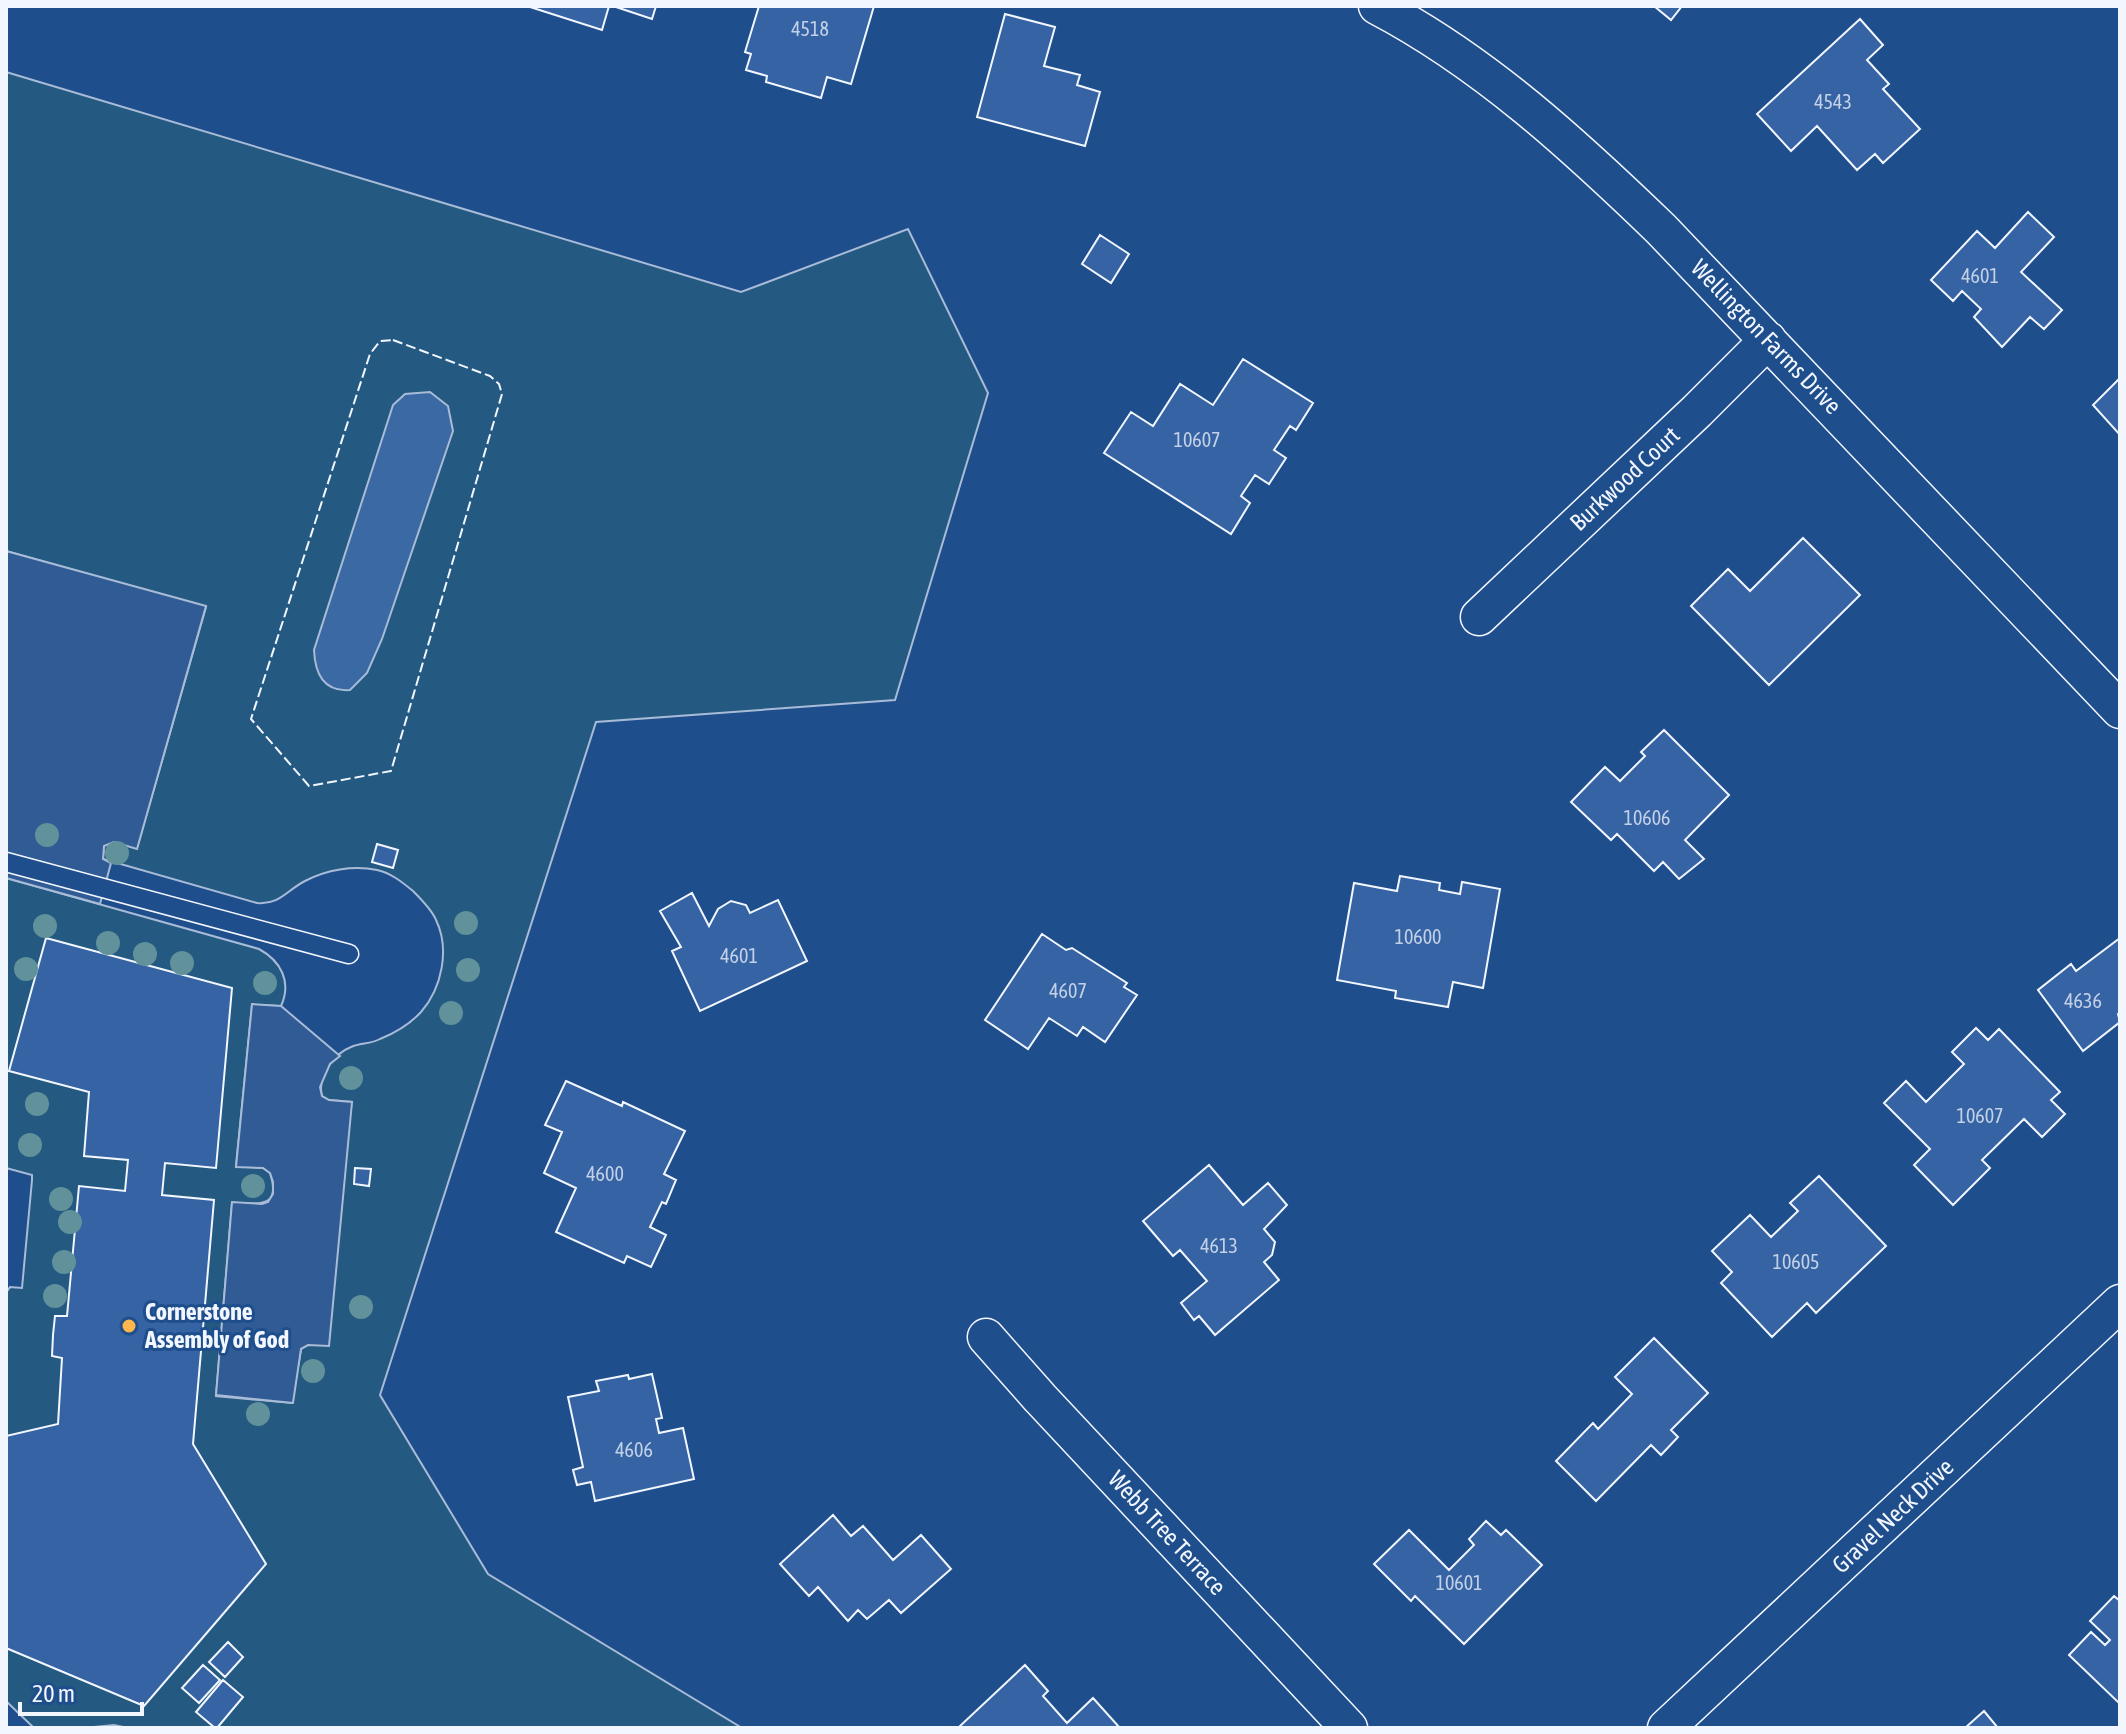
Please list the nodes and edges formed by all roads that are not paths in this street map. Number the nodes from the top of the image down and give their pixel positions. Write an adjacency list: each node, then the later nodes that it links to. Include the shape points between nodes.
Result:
1 (1377, 6): 2 (street, Wellington Farms Drive, via 1493,81 1589,160)
2 (1768, 340): 3 (street, Burkwood Court); 4 (street, Wellington Farms Drive)
3 (1479, 617)
4 (2120, 710)
5 (6, 862): 6 (lane)
6 (349, 954)
7 (2120, 1303): 10 (street, Gravel Neck Drive)
8 (986, 1337): 9 (street, Webb Tree Terrace)
9 (1349, 1728)
10 (1666, 1728)

